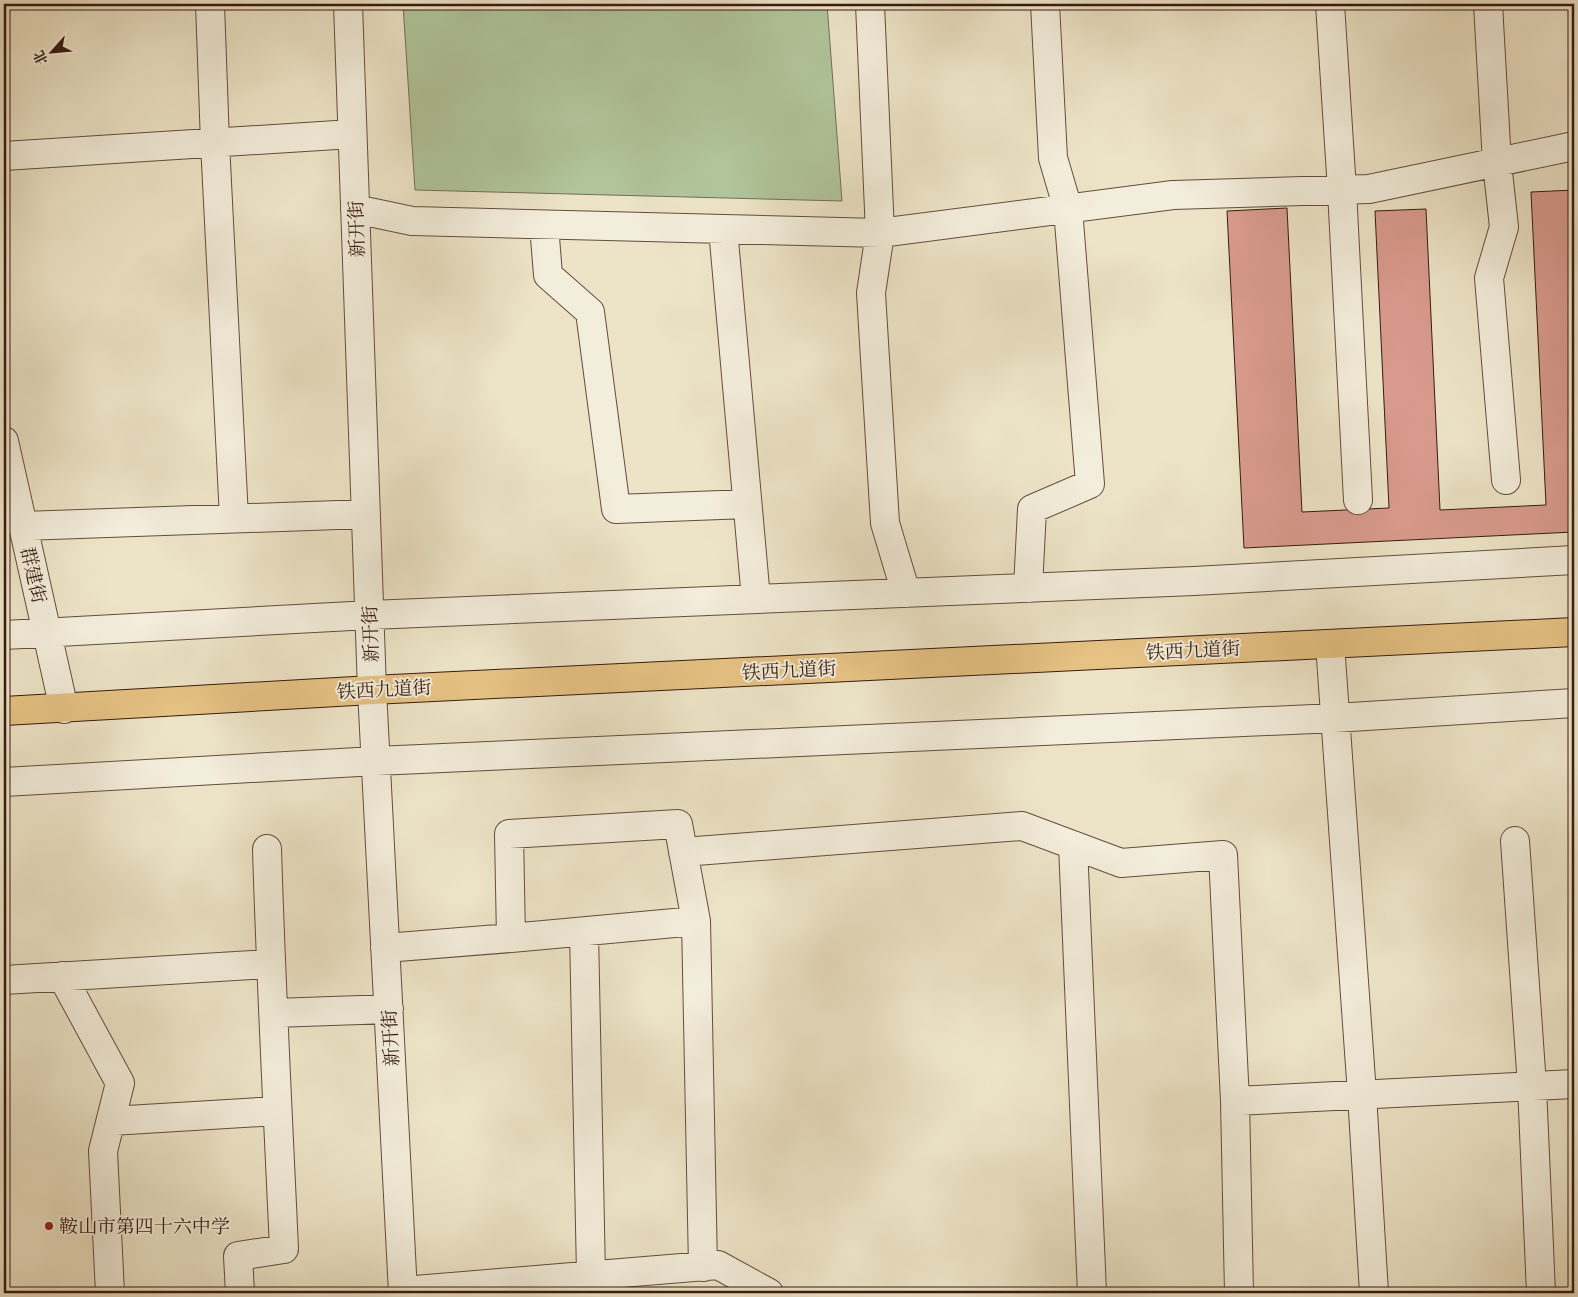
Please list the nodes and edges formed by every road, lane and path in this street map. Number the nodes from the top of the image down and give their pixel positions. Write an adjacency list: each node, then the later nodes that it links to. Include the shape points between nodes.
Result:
1 (210, 4): 8 (street)
2 (348, 4): 7 (street, 新开街)
3 (870, 4): 17 (street)
4 (1045, 4): 14 (street, via 1052,158)
5 (1330, 4): 12 (street)
6 (1488, 4): 11 (street)
7 (352, 134): 8 (street); 13 (street, 新开街)
8 (214, 143): 10 (street); 23 (street)
9 (1574, 146): 11 (street)
10 (4, 156)
11 (1497, 162): 12 (street, via 1369,189); 19 (street, via 1504,227 1489,278)
12 (1342, 190): 14 (street, via 1173,194); 20 (street)
13 (355, 209): 15 (street, via 412,221); 22 (street, 新开街)
14 (1068, 209): 17 (street); 26 (street, via 1090,484 1032,509)
15 (544, 224): 16 (street); 21 (street, via 548,275 590,312 616,510)
16 (723, 229): 17 (street); 21 (street)
17 (880, 233): 27 (street, via 871,293 885,523)
18 (4, 441): 24 (street, 群建街)
19 (1506, 480)
20 (1358, 500)
21 (747, 504): 28 (street)
22 (366, 514): 23 (street); 29 (street, 新开街)
23 (234, 518): 24 (street)
24 (23, 526): 31 (street, 群建街)
25 (1574, 560): 26 (street)
26 (1028, 588): 27 (street)
27 (906, 593): 28 (street)
28 (756, 599): 29 (street)
29 (370, 615): 31 (street); 34 (street, 新开街)
30 (1574, 632): 33 (main road, 铁西九道街)
31 (46, 633): 32 (street); 36 (street, 群建街)
32 (4, 635)
33 (1330, 644): 34 (main road, 铁西九道街); 38 (street)
34 (372, 690): 36 (main road, 铁西九道街); 39 (street, 新开街)
35 (1574, 703): 38 (street)
36 (64, 709): 37 (main road, 铁西九道街)
37 (4, 711)
38 (1335, 718): 39 (street); 56 (street)
39 (376, 761): 40 (street); 48 (street, 新开街)
40 (4, 782)
41 (1515, 841): 55 (street)
42 (1072, 844): 44 (street, via 1022,826); 57 (street, via 1120,862 1223,855); 67 (street)
43 (267, 849): 49 (street)
44 (684, 852): 45 (street); 47 (street, via 678,824 509,834)
45 (696, 921): 46 (street); 60 (street)
46 (584, 932): 47 (street); 61 (street)
47 (511, 938): 48 (street)
48 (385, 948): 52 (street, 新开街)
49 (270, 964): 50 (street); 53 (street)
50 (62, 976): 51 (street); 59 (street, via 120,1083)
51 (4, 980)
52 (389, 1009): 53 (street); 63 (street, 新开街)
53 (274, 1013): 58 (street)
54 (1574, 1084): 55 (street)
55 (1532, 1086): 56 (street); 70 (street)
56 (1362, 1094): 57 (street); 69 (street)
57 (1235, 1101): 68 (street)
58 (278, 1111): 59 (street); 65 (street, via 284,1249 238,1256)
59 (111, 1121): 64 (street, via 103,1151)
60 (703, 1267): 62 (street); 66 (street, via 718,1265)
61 (591, 1275): 62 (street); 63 (street)
62 (655, 1282)
63 (403, 1292)
64 (110, 1293)
65 (240, 1293)
66 (769, 1293)
67 (1092, 1293)
68 (1239, 1293)
69 (1374, 1293)
70 (1541, 1293)

